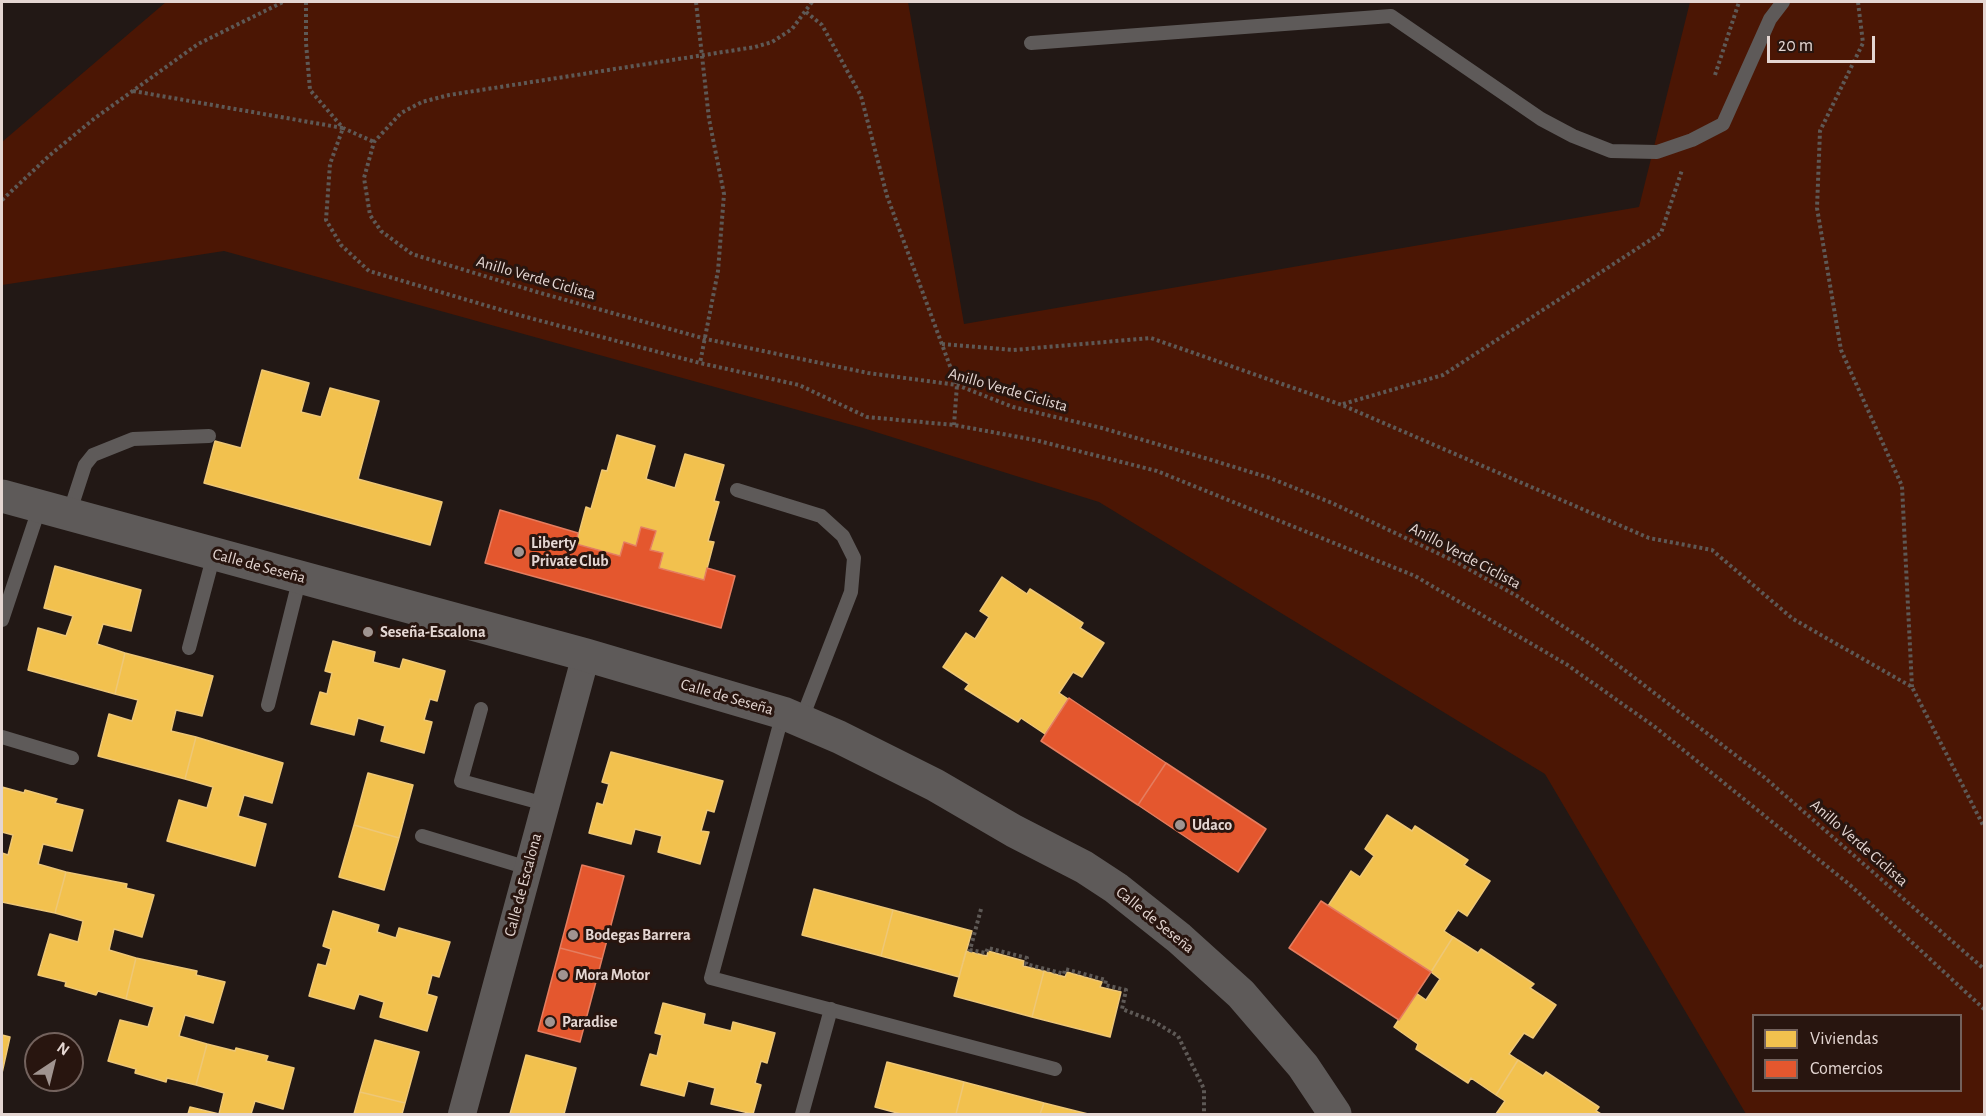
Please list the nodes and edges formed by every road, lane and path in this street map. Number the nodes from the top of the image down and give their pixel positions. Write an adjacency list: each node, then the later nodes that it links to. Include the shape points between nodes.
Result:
1 (283, 2): 12 (path, via 198,44)
2 (306, 2): 13 (path, via 310,90)
3 (696, 2): 10 (path)
4 (812, 2): 8 (path, Anillo Verde Ciclista)
5 (1739, 2): 11 (path)
6 (1783, 2): 14 (lane, via 1770,19 1723,124)
7 (1858, 2): 32 (path, via 1863,43 1820,131 1817,208 1841,350 1902,486)
8 (806, 12): 10 (path, Anillo Verde Ciclista, via 792,29 772,42); 18 (path, via 822,25 861,96 887,196)
9 (1031, 43): 14 (lane, via 1391,16 1541,119 1574,136 1611,151 1657,152)
10 (701, 56): 15 (path, Anillo Verde Ciclista, via 422,102 401,113); 17 (path, via 724,194 718,271)
11 (1714, 76)
12 (133, 91): 13 (path); 16 (path, via 50,155)
13 (343, 128): 15 (path); 19 (path, via 330,164 326,220 341,245 369,270)
14 (1692, 140): 21 (path, via 1661,233 1443,375)
15 (374, 142): 17 (path, Anillo Verde Ciclista, via 364,178 370,215 381,231 412,254)
16 (2, 200)
17 (706, 339): 19 (path); 20 (path, Anillo Verde Ciclista, via 868,373)
18 (942, 344): 20 (path); 21 (path, via 1013,350 1151,338)
19 (700, 363): 22 (path, via 799,385 867,417)
20 (957, 385): 22 (path); 43 (path, Anillo Verde Ciclista, via 1013,407 1102,428 1270,478 1444,556 1517,596 1601,652 1764,777)
21 (1342, 405): 32 (path, via 1649,538 1713,549 1793,619)
22 (954, 425): 45 (path, via 1035,440 1158,471 1415,576 1566,664 1655,727 1850,885)
23 (209, 436): 26 (lane, via 133,439 93,455)
24 (737, 490): 35 (lane, via 821,516 843,536 854,558 851,592)
25 (2, 496): 26 (street, Calle de Seseña)
26 (55, 510): 27 (street, Calle de Seseña); 29 (lane)
27 (213, 554): 28 (street, Calle de Seseña); 30 (lane)
28 (300, 577): 31 (street, Calle de Seseña); 33 (lane)
29 (2, 620)
30 (189, 648)
31 (586, 655): 35 (street, Calle de Seseña); 38 (street, Calle de Escalona)
32 (1912, 687): 39 (path)
33 (268, 705)
34 (481, 709): 38 (lane, via 461,781)
35 (792, 717): 44 (lane, via 711,978); 50 (street, Calle de Seseña, via 935,785 1116,888 1241,994 1303,1066)
36 (2, 737): 37 (lane)
37 (72, 758)
38 (545, 804): 41 (street, Calle de Escalona)
39 (1984, 827)
40 (422, 836): 41 (lane)
41 (528, 868): 47 (street, Calle de Escalona)
42 (981, 909): 49 (path, via 970,950 986,953 988,948 1027,958 1026,964 1106,980 1105,985 1126,990 1122,1009 1178,1036 1204,1089)
43 (1984, 969)
44 (831, 1009): 46 (lane); 48 (lane)
45 (1984, 1009)
46 (1055, 1068)
47 (462, 1114)
48 (802, 1114)
49 (1204, 1114)
50 (1335, 1114)

